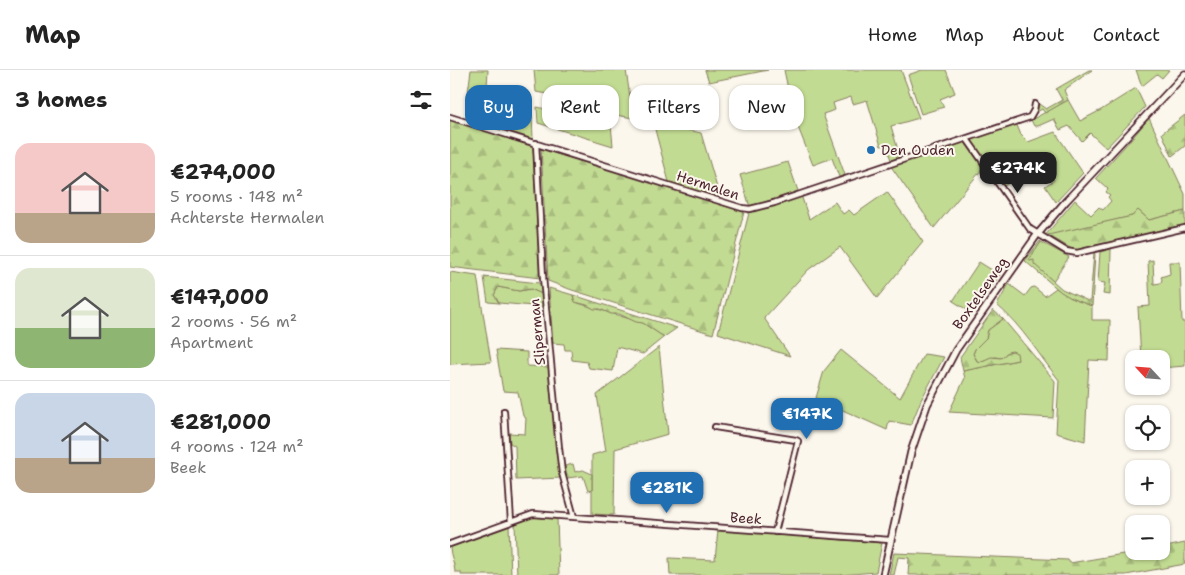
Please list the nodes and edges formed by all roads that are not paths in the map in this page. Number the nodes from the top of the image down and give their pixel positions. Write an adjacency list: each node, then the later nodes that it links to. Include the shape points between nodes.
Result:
1 (1185, 74): 7 (main road, Boxtelseweg)
2 (1035, 104): 4 (street, Hermalen, via 1030,117)
3 (450, 117): 5 (street, Hermalen)
4 (966, 139): 5 (street, Hermalen, via 750,209); 7 (street, via 1030,230)
5 (536, 143): 10 (street, Sliperman, via 558,448)
6 (1185, 228): 7 (street, via 1077,253 1066,252)
7 (1037, 235): 13 (main road, Boxtelseweg, via 967,333 937,385 911,452)
8 (504, 411): 11 (street)
9 (715, 427): 12 (street, via 798,442)
10 (574, 517): 11 (street, Beek, via 533,514); 12 (street, Beek)
11 (511, 522): 14 (street, Beek)
12 (776, 532): 13 (street, Beek)
13 (890, 540): 15 (main road, Boxtelseweg)
14 (450, 544)
15 (882, 575)

